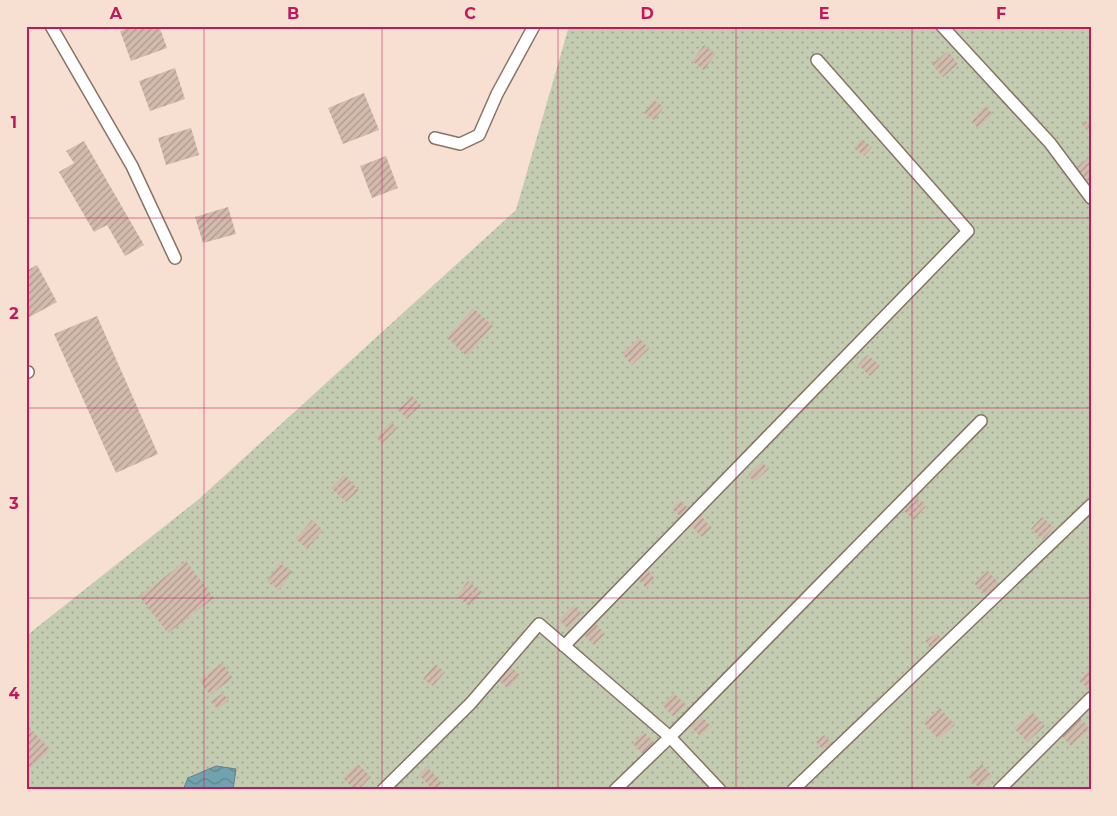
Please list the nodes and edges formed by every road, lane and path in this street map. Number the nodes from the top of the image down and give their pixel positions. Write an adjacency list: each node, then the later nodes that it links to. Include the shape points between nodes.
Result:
1 (51, 26): 7 (lane, via 132,166)
2 (534, 26): 5 (lane, via 478,135 460,144)
3 (942, 26): 6 (lane, via 1050,143)
4 (817, 60): 10 (lane, via 968,231)
5 (435, 138)
6 (1091, 198)
7 (175, 258)
8 (982, 421): 12 (lane)
9 (1091, 505): 16 (lane)
10 (564, 646): 12 (lane); 13 (lane, via 539,624 471,703)
11 (1091, 698): 17 (lane)
12 (670, 737): 14 (lane); 15 (lane)
13 (383, 790)
14 (615, 790)
15 (720, 790)
16 (793, 790)
17 (999, 790)

